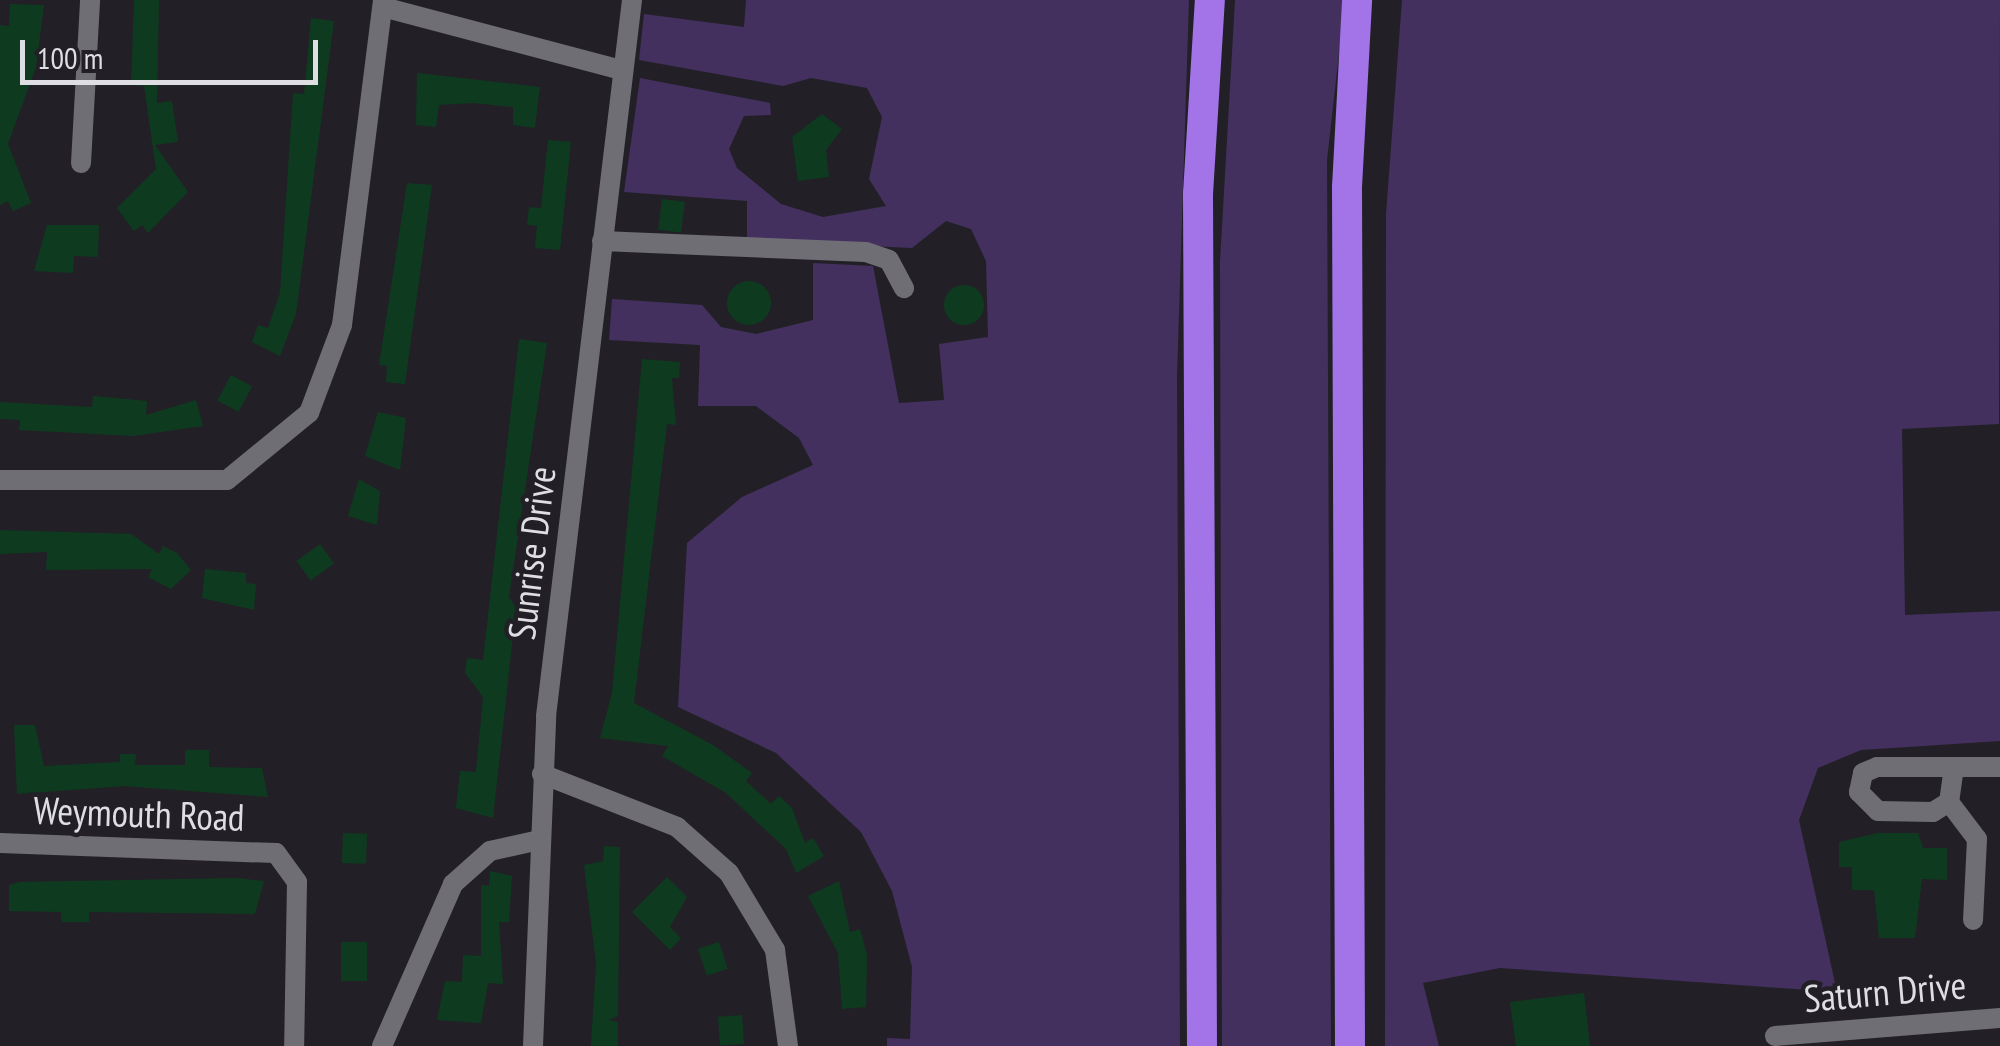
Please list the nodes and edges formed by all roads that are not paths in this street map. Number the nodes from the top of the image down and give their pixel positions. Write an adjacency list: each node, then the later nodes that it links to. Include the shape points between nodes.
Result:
1 (90, 0): 7 (street)
2 (632, 0): 6 (street, Sunrise Drive)
3 (1210, 0): 24 (highway, via 1198,194)
4 (1358, 0): 25 (highway, via 1347,206)
5 (383, 4): 6 (street); 10 (street, via 342,325 317,400 278,446 227,480 106,486)
6 (622, 70): 8 (street, Sunrise Drive)
7 (81, 163)
8 (602, 241): 9 (street, via 866,252 889,260); 13 (street, Sunrise Drive)
9 (904, 288)
10 (0, 480)
11 (1954, 768): 12 (street); 14 (street); 14 (street, via 1876,767 1860,783 1862,802 1878,811 1933,812)
12 (2000, 768)
13 (542, 774): 15 (street, Sunrise Drive); 23 (street, via 677,827 720,864 774,950)
14 (1949, 802): 17 (street, via 1976,839)
15 (535, 841): 21 (street, via 490,851 453,884); 22 (street, Sunrise Drive)
16 (0, 843): 20 (street, Weymouth Road, via 276,853 297,882)
17 (1973, 920)
18 (2000, 1018): 19 (street, Saturn Drive)
19 (1775, 1036)
20 (294, 1046)
21 (382, 1046)
22 (533, 1046)
23 (788, 1046)
24 (1202, 1046)
25 (1350, 1046)

